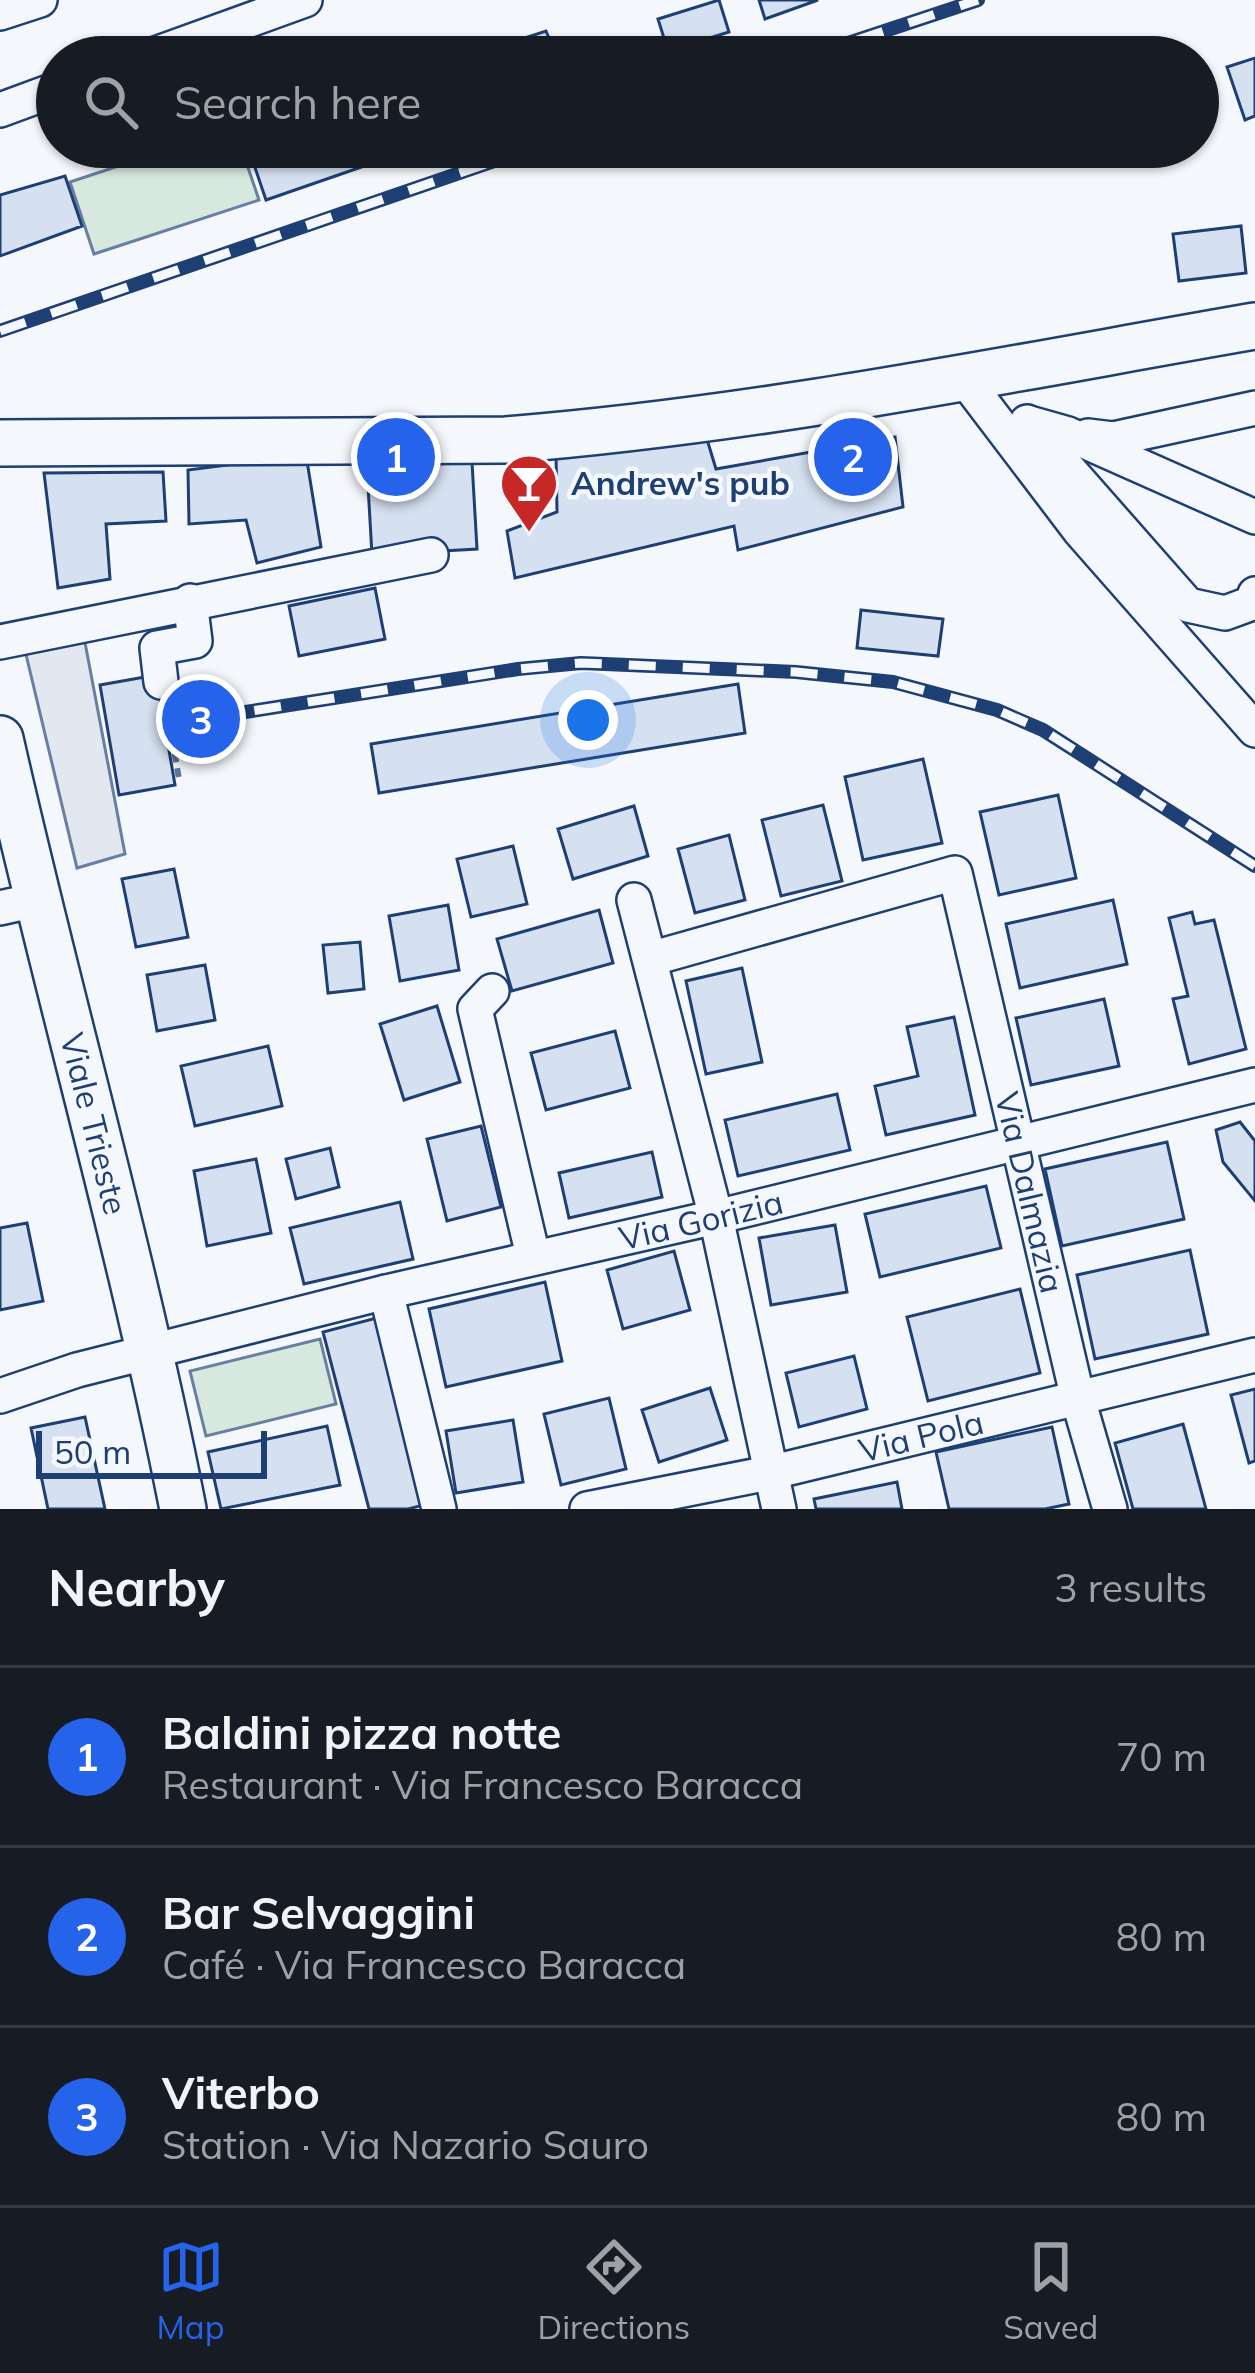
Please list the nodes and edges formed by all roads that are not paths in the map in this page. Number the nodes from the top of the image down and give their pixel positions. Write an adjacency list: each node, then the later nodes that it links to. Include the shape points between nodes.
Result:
1 (40, 0): 3 (street)
2 (305, 0): 4 (street)
3 (0, 13)
4 (205, 36)
5 (36, 97): 6 (street)
6 (0, 110)
7 (1255, 326): 8 (main road)
8 (971, 388): 10 (street); 12 (main road, via 506,440); 19 (street, via 1080,531)
9 (1255, 408): 11 (street, via 1113,439)
10 (1028, 422): 11 (street); 15 (street, via 1188,605 1225,613)
11 (1068, 434): 13 (street)
12 (0, 442)
13 (1255, 517)
14 (431, 555): 16 (street)
15 (1255, 595)
16 (190, 601): 17 (street); 18 (street, via 195,641 157,648)
17 (0, 642)
18 (161, 682)
19 (1255, 730)
20 (0, 739): 22 (main road, Viale Trieste)
21 (634, 900): 23 (street)
22 (18, 904): 30 (main road, Viale Trieste)
23 (650, 959): 26 (street, Via Dalmazia, via 956,873); 27 (street)
24 (492, 991): 28 (street, via 476,1009)
25 (1255, 1085): 26 (street, Via Gorizia)
26 (1021, 1142): 27 (street, Via Gorizia); 33 (street, Via Dalmazia)
27 (716, 1217): 28 (street, Via Gorizia); 34 (street)
28 (533, 1256): 29 (street, Via Gorizia)
29 (386, 1292): 30 (street, Via Gorizia); 36 (street)
30 (148, 1353): 32 (street, Via Gorizia); 35 (main road, Viale Trieste)
31 (1255, 1355): 33 (street, Via Pola)
32 (0, 1396)
33 (1078, 1399): 34 (street, Via Pola); 39 (street, Via Dalmazia)
34 (769, 1473): 37 (street, Via Pola); 38 (street)
35 (183, 1509)
36 (439, 1509)
37 (586, 1509)
38 (779, 1509)
39 (1110, 1509)

